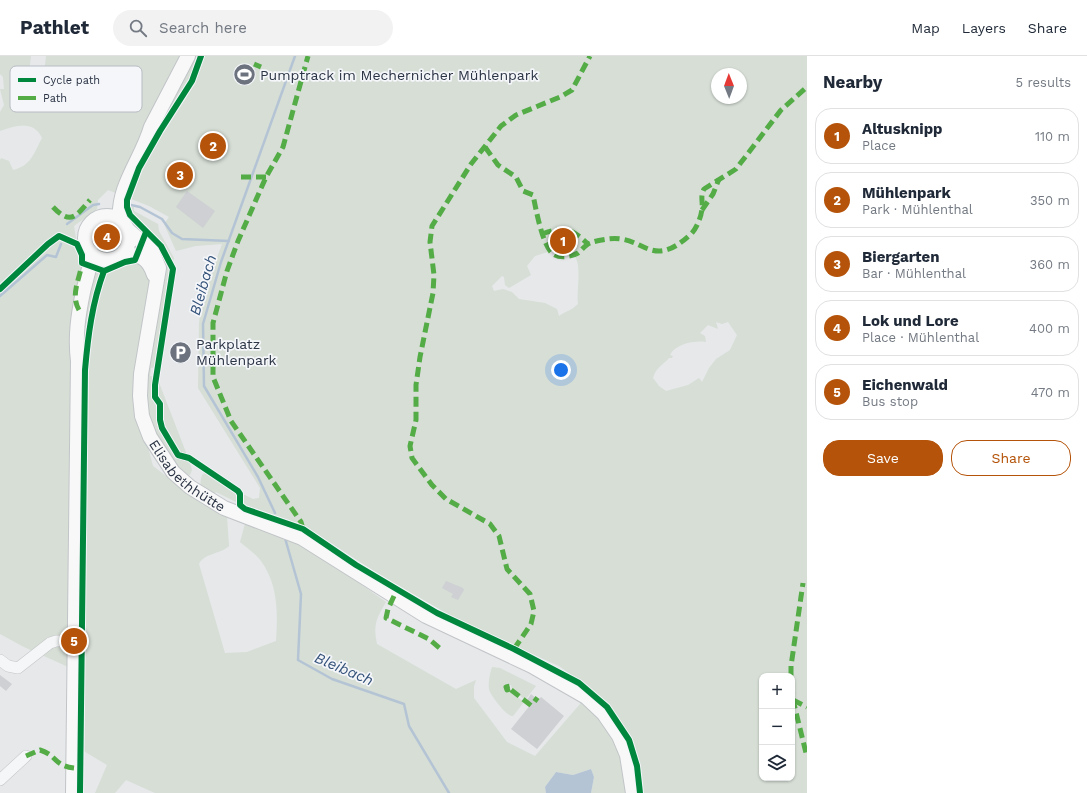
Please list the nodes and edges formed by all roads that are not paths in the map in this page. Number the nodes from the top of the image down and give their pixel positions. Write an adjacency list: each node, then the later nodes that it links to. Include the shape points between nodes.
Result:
1 (188, 56): 2 (main road)
2 (151, 127): 3 (main road, via 141,133 130,153 110,205); 4 (main road, via 121,198)
3 (103, 216): 4 (main road, via 109,216); 5 (main road, via 88,228 85,240)
4 (124, 225): 6 (main road, via 129,236 127,247); 7 (main road, Elisabethhütte, via 148,245 155,255 159,268)
5 (90, 252): 6 (main road, via 99,258); 8 (main road, via 90,266 77,319 75,340)
6 (115, 258): 7 (main road, via 131,254 144,257 153,271); 8 (main road, via 99,269 94,281)
7 (156, 285): 14 (main road, Elisabethhütte, via 141,374 140,396 142,416 150,437 173,472 190,487 224,508 302,538 426,616 532,666 586,697 604,714 619,736 627,755)
8 (78, 361): 9 (main road)
9 (74, 641): 10 (street, via 50,643 18,668 8,666); 13 (main road)
10 (0, 660)
11 (26, 756): 12 (street)
12 (0, 780)
13 (74, 793)
14 (633, 793)

